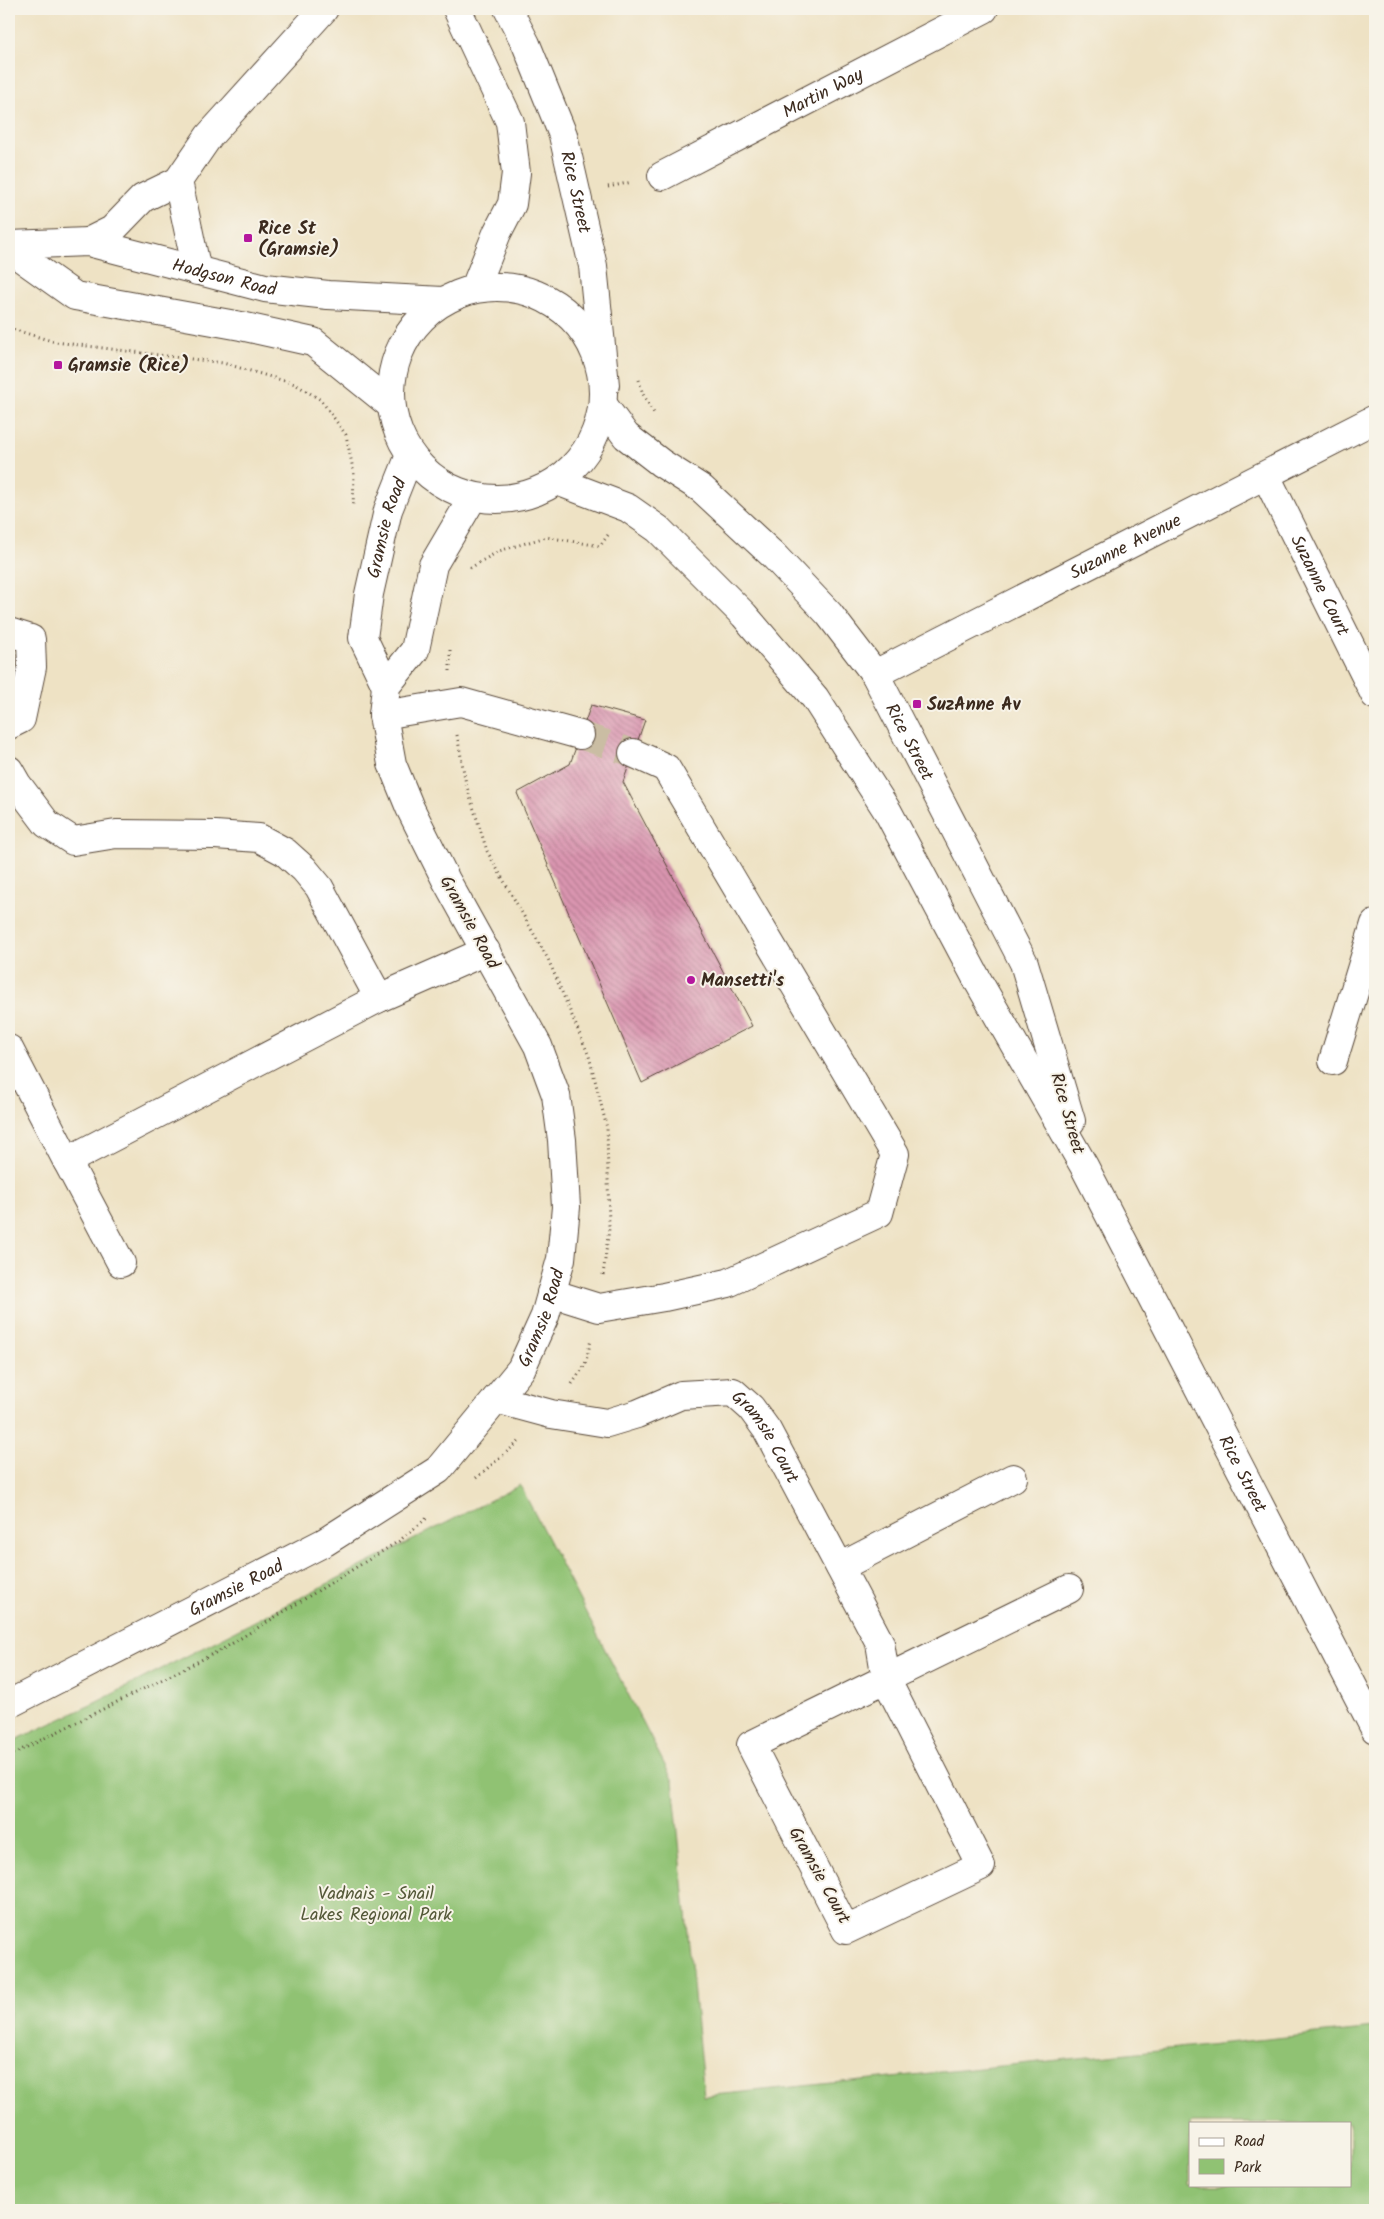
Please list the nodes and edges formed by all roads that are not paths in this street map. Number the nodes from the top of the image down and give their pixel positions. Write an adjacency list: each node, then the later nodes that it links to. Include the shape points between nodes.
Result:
1 (324, 9): 6 (street, via 210,136)
2 (458, 9): 11 (street, via 510,122 516,173 512,204)
3 (508, 9): 13 (street, Rice Street, via 563,135 593,266)
4 (984, 9): 5 (street, Martin Way)
5 (662, 176)
6 (178, 181): 7 (street, via 143,198 112,230); 10 (street)
7 (88, 242): 8 (street, Hodgson Road); 10 (street, Hodgson Road)
8 (9, 246)
9 (9, 249): 14 (street, via 76,296 314,342)
10 (197, 271): 12 (street, Hodgson Road, via 274,289)
11 (475, 288): 12 (street); 13 (street, via 512,286 546,297 576,320 596,350)
12 (442, 301): 14 (street, via 419,320 401,345 392,374)
13 (604, 396): 18 (street, via 583,457); 21 (street, Rice Street, via 626,436 702,489 774,556 829,614)
14 (391, 404): 16 (street, via 397,431)
15 (1375, 419): 17 (street, Suzanne Avenue)
16 (410, 455): 19 (street, via 427,474 449,488); 22 (street, Gramsie Road, via 388,510 369,594 363,638)
17 (1266, 476): 21 (street, Suzanne Avenue); 23 (street, Suzanne Court)
18 (557, 481): 19 (street, via 531,494 502,500); 35 (street, Rice Street, via 628,508 658,529 744,615 815,698 888,812 978,981)
19 (473, 497): 22 (street, via 433,565 415,650)
20 (9, 632): 25 (street, via 30,639 32,667 21,720)
21 (875, 674): 35 (street, Rice Street, via 1024,963)
22 (386, 686): 24 (street, Gramsie Road)
23 (1375, 695)
24 (383, 715): 26 (street, via 461,702); 30 (street, Gramsie Road, via 392,764 410,808)
25 (9, 725)
26 (580, 735)
27 (633, 753): 37 (street, via 666,768 895,1154 879,1213 728,1283 599,1308)
28 (9, 770): 31 (street, via 47,824 73,841 116,834 215,835 259,838 285,852 319,887)
29 (1375, 924): 33 (street)
30 (486, 951): 31 (street); 37 (street, Gramsie Road, via 538,1046 556,1095 566,1207 560,1259)
31 (379, 998): 34 (street)
32 (9, 1049): 34 (street)
33 (1333, 1061)
34 (67, 1161): 36 (street)
35 (1084, 1166): 44 (street, Rice Street)
36 (121, 1263)
37 (551, 1293): 38 (street, Gramsie Road, via 545,1316 520,1369)
38 (496, 1399): 40 (street, Gramsie Court, via 551,1414 607,1423 681,1395 733,1392 751,1408 767,1430); 43 (street, Gramsie Road, via 438,1470 325,1542)
39 (1013, 1478): 40 (street)
40 (840, 1567): 42 (street, Gramsie Court, via 880,1643)
41 (1069, 1589): 42 (street)
42 (886, 1679): 42 (street, Gramsie Court, via 981,1866 846,1930 751,1745)
43 (9, 1704)
44 (1375, 1729)

